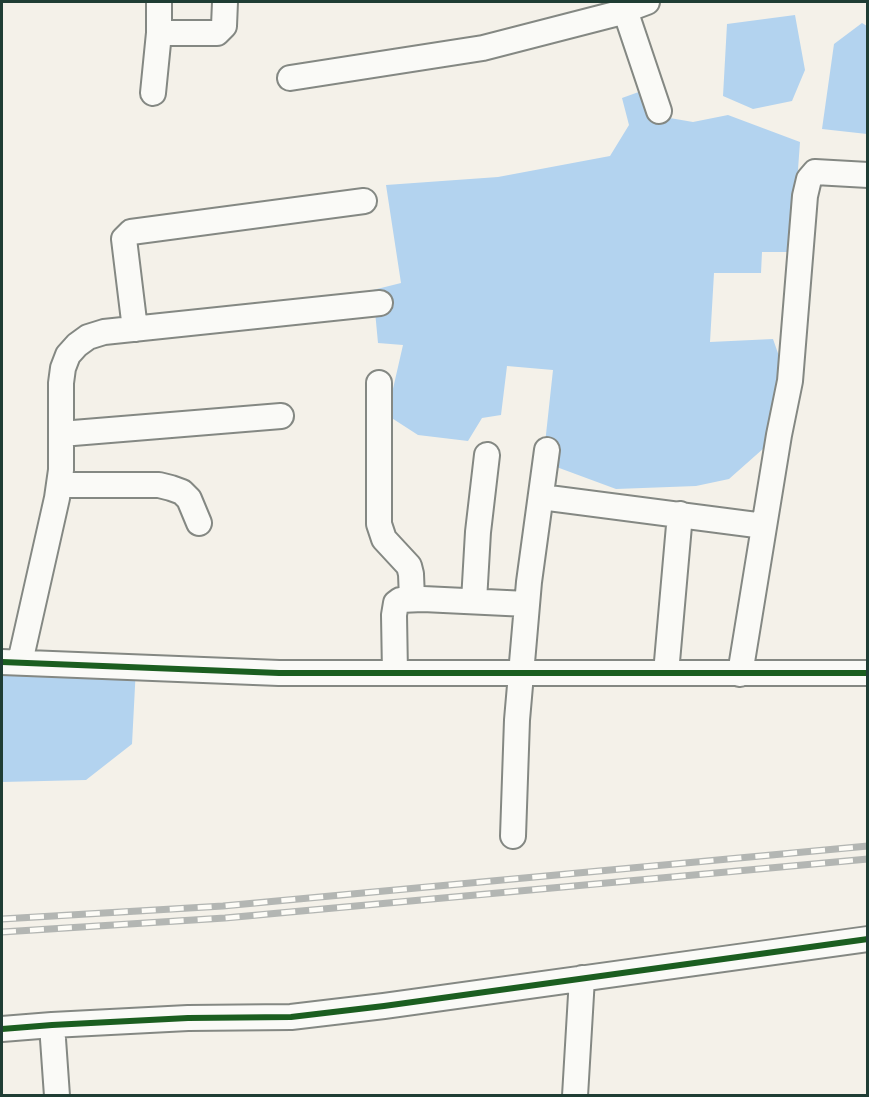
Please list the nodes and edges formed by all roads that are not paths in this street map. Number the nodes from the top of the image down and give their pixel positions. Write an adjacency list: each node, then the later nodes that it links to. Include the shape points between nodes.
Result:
1 (159, 2): 5 (street)
2 (225, 2): 5 (street, via 225,26 217,33)
3 (647, 2): 4 (street)
4 (625, 10): 6 (street, via 483,48); 8 (street)
5 (159, 33): 7 (street)
6 (290, 78)
7 (153, 93)
8 (659, 111)
9 (867, 175): 22 (street, via 815,172 809,179 790,381)
10 (364, 201): 12 (street, via 131,232 124,239 124,248)
11 (380, 303): 12 (street)
12 (135, 329): 15 (street, via 88,337 68,355 61,383)
13 (379, 383): 23 (street, via 379,524 384,539 409,567)
14 (281, 416): 15 (street)
15 (61, 434): 18 (street)
16 (547, 450): 19 (street)
17 (487, 455): 24 (street)
18 (59, 485): 21 (street, via 171,488 189,499); 26 (street, via 52,527)
19 (541, 497): 20 (street); 25 (street)
20 (680, 514): 22 (street); 29 (street)
21 (199, 523)
22 (764, 526): 31 (street)
23 (412, 599): 24 (street); 28 (street, via 400,600 394,608)
24 (474, 601): 25 (street)
25 (527, 604): 27 (street)
26 (11, 662): 28 (street, via 279,673)
27 (521, 672): 28 (street); 29 (street); 32 (street)
28 (395, 673)
29 (666, 673): 31 (street)
30 (867, 673): 31 (street)
31 (740, 674)
32 (513, 836)
33 (867, 939): 34 (street)
34 (582, 978): 35 (street, via 291,1017); 38 (street)
35 (52, 1025): 36 (street); 37 (street)
36 (2, 1029)
37 (57, 1095)
38 (575, 1095)

